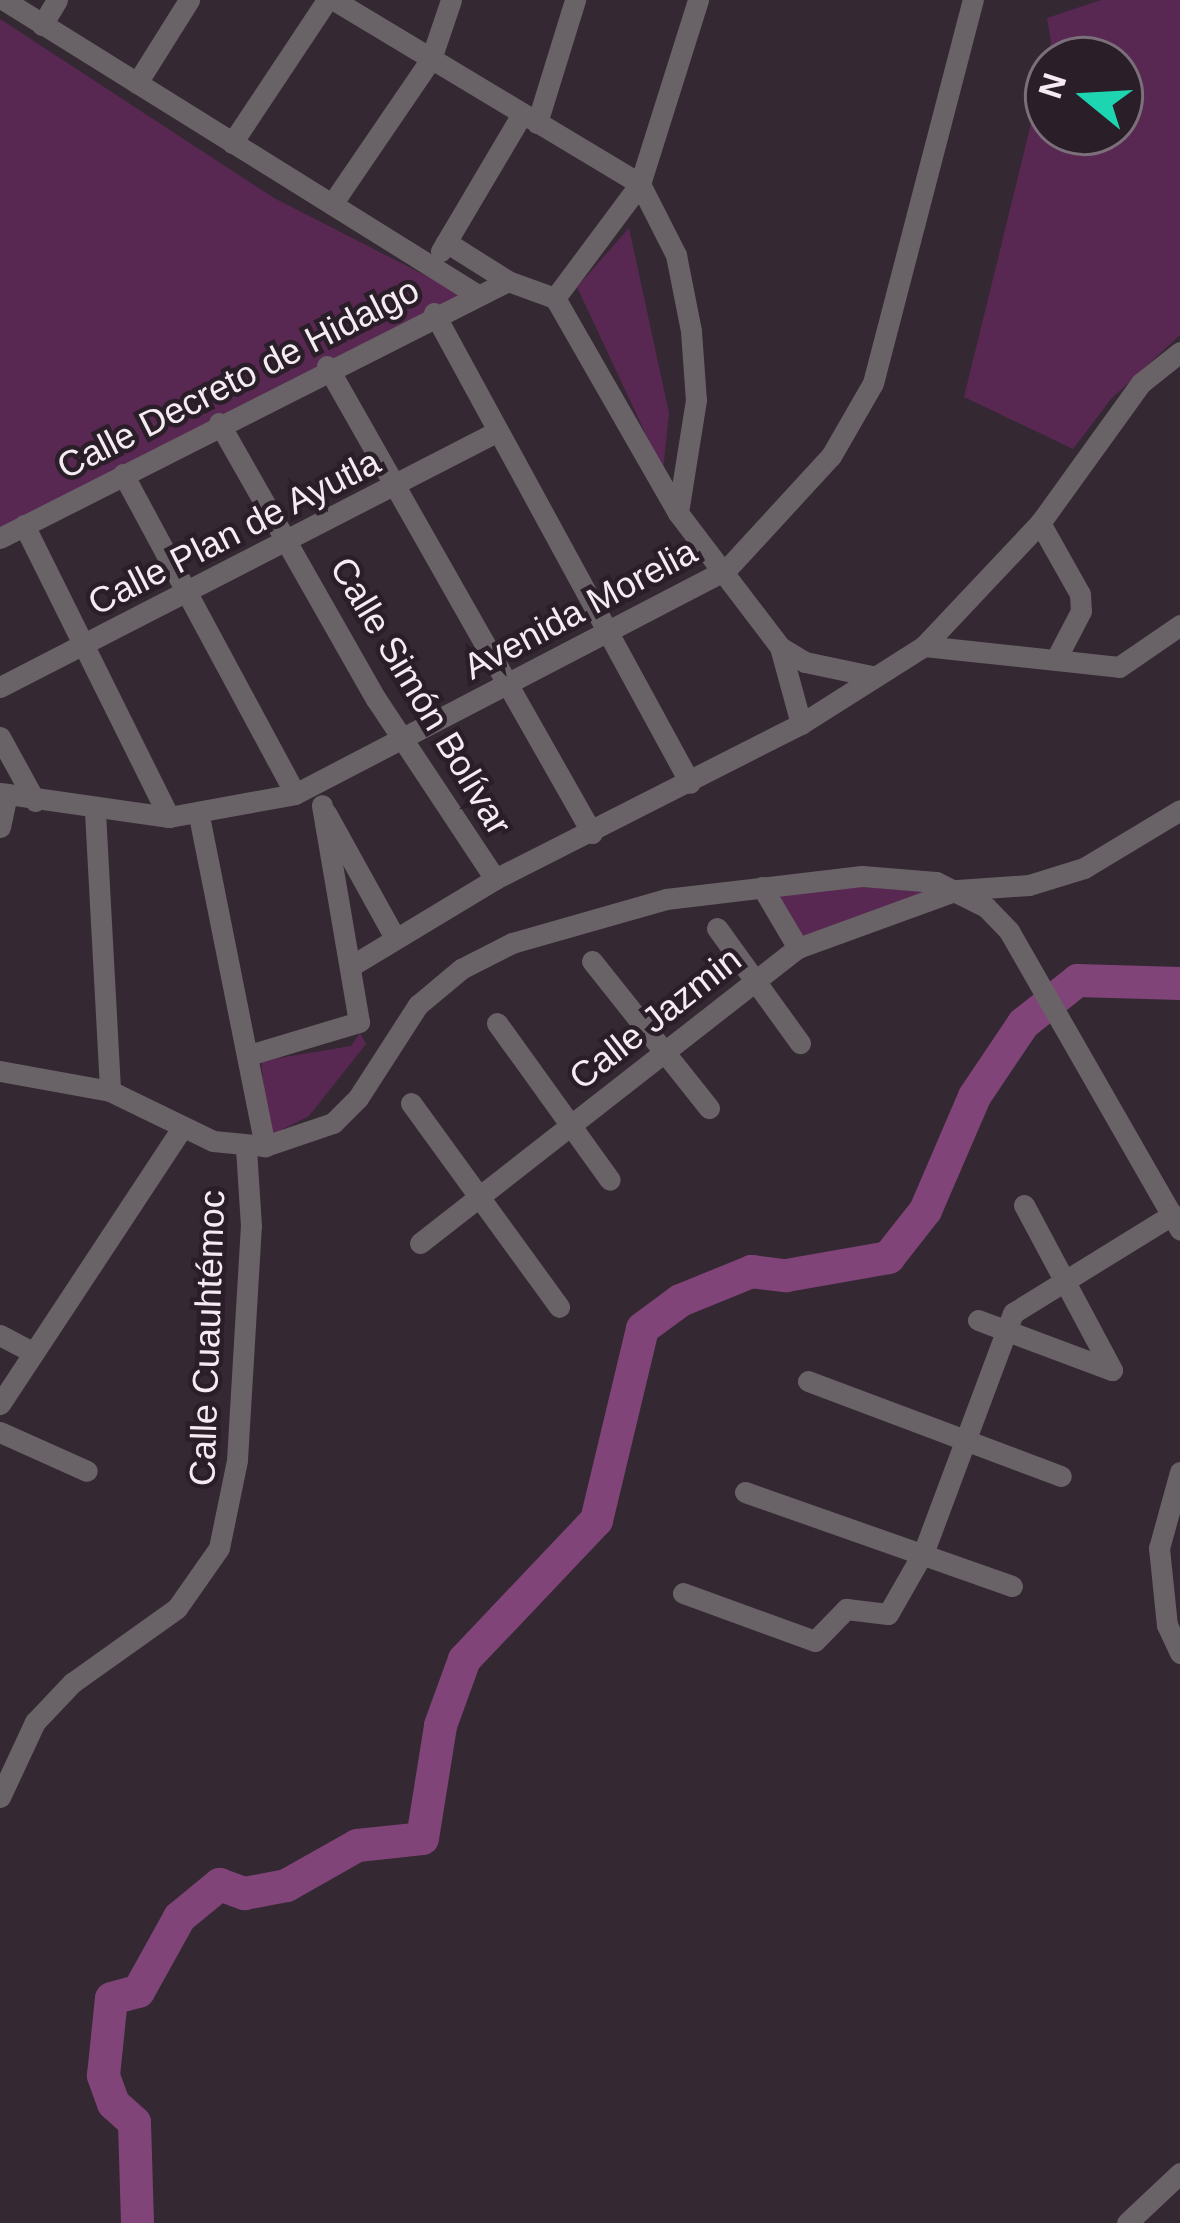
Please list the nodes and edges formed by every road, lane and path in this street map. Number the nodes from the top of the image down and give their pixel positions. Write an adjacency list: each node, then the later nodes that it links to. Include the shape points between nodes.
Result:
1 (4, 0): 9 (street)
2 (57, 0): 9 (street)
3 (189, 0): 11 (street)
4 (331, 0): 10 (street); 13 (street)
5 (451, 0): 10 (street)
6 (574, 0): 12 (street)
7 (698, 0): 14 (street)
8 (973, 0): 33 (street, Avenida Morelia, via 873,383 831,456)
9 (42, 25): 11 (street)
10 (431, 59): 12 (street); 15 (street)
11 (137, 83): 13 (street)
12 (529, 118): 14 (street); 16 (street)
13 (232, 142): 15 (street)
14 (640, 184): 20 (street); 28 (street, via 676,255 691,331 696,400)
15 (332, 204): 17 (street)
16 (446, 242): 17 (street); 18 (street)
17 (431, 267): 19 (street)
18 (508, 281): 19 (street, Calle Decreto de Hidalgo); 20 (street)
19 (476, 294): 21 (street, Calle Decreto de Hidalgo)
20 (555, 298): 28 (street)
21 (434, 313): 23 (street, Calle Decreto de Hidalgo); 25 (street)
22 (1180, 352): 29 (street, via 1141,382)
23 (327, 366): 24 (street, Calle Decreto de Hidalgo); 27 (street)
24 (219, 423): 26 (street, Calle Decreto de Hidalgo); 32 (street, Calle Simón Bolívar)
25 (496, 432): 27 (street, Calle Plan de Ayutla); 36 (street)
26 (123, 474): 30 (street, Calle Decreto de Hidalgo); 34 (street)
27 (393, 488): 32 (street, Calle Plan de Ayutla); 42 (street)
28 (678, 512): 33 (street)
29 (1040, 523): 37 (street); 40 (street, via 1080,594 1081,611)
30 (24, 525): 31 (street, Calle Decreto de Hidalgo); 38 (street)
31 (0, 538)
32 (290, 542): 34 (street, Calle Plan de Ayutla); 46 (street, Calle Simón Bolívar)
33 (726, 570): 36 (street, Avenida Morelia); 39 (street)
34 (184, 598): 38 (street, Calle Plan de Ayutla); 49 (street)
35 (1180, 625): 40 (street, via 1119,667)
36 (607, 629): 42 (street, Avenida Morelia); 47 (street)
37 (924, 646): 40 (street); 41 (street)
38 (83, 647): 43 (street, Calle Plan de Ayutla); 54 (street)
39 (780, 647): 41 (street, via 826,668); 44 (street)
40 (1056, 659)
41 (872, 676): 44 (street)
42 (508, 686): 46 (street, Avenida Morelia); 56 (street)
43 (0, 687)
44 (801, 724): 47 (street)
45 (0, 737): 50 (street)
46 (401, 739): 49 (street, Avenida Morelia); 57 (street, Calle Simón Bolívar)
47 (690, 783): 56 (street)
48 (3, 794): 50 (street, Avenida Morelia); 55 (street)
49 (310, 794): 53 (street, Avenida Morelia); 61 (street); 64 (street)
50 (34, 801): 52 (street, Avenida Morelia)
51 (1180, 811): 59 (street, via 1084,868 1029,885)
52 (95, 812): 54 (street, Avenida Morelia); 71 (street)
53 (199, 816): 54 (street, Avenida Morelia); 69 (street, Calle Cuauhtémoc)
54 (169, 817)
55 (0, 826)
56 (592, 832): 57 (street)
57 (494, 879): 61 (street)
58 (763, 887): 59 (street, via 862,876); 62 (street); 76 (street, via 666,899 512,943 461,969 418,1005 358,1098 332,1123)
59 (957, 890): 62 (street, Calle Jazmin); 80 (street, via 986,907 1029,961)
60 (717, 928): 65 (street)
61 (395, 938): 64 (street)
62 (798, 948): 65 (street, Calle Jazmin)
63 (592, 961): 68 (street)
64 (351, 966): 69 (street, via 359,1022 351,1030)
65 (754, 982): 67 (street); 68 (street, Calle Jazmin)
66 (497, 1023): 74 (street)
67 (800, 1042)
68 (665, 1053): 73 (street); 74 (street, Calle Jazmin)
69 (248, 1055): 76 (street, Calle Cuauhtémoc)
70 (0, 1071): 71 (street)
71 (110, 1091): 75 (street)
72 (411, 1103): 78 (street)
73 (709, 1108)
74 (571, 1127): 77 (street); 78 (street, Calle Jazmin)
75 (181, 1130): 76 (street); 87 (street)
76 (255, 1148): 100 (street, Calle Cuauhtémoc, via 237,1460 219,1548 177,1607 72,1683 35,1722)
77 (610, 1180)
78 (482, 1198): 81 (street, Calle Jazmin); 83 (street)
79 (1024, 1205): 82 (street)
80 (1177, 1222): 82 (street)
81 (420, 1244)
82 (1064, 1276): 85 (street, via 1023,1301); 85 (street, via 1112,1370)
83 (560, 1307)
84 (978, 1320): 85 (street)
85 (1005, 1328): 91 (street)
86 (0, 1335): 87 (street)
87 (34, 1353): 89 (street)
88 (808, 1381): 91 (street)
89 (0, 1404)
90 (0, 1432): 92 (street)
91 (963, 1439): 94 (street); 96 (street)
92 (86, 1471)
93 (1180, 1472): 99 (street, via 1159,1548 1167,1625)
94 (1061, 1476)
95 (745, 1492): 96 (street)
96 (924, 1551): 97 (street); 98 (street, via 896,1609 846,1609 815,1640)
97 (1012, 1586)
98 (683, 1593)
99 (1180, 1653)
100 (0, 1797)
101 (1180, 2173): 102 (street)
102 (1145, 2206): 103 (street); 104 (street)
103 (1127, 2223)
104 (1164, 2223)

